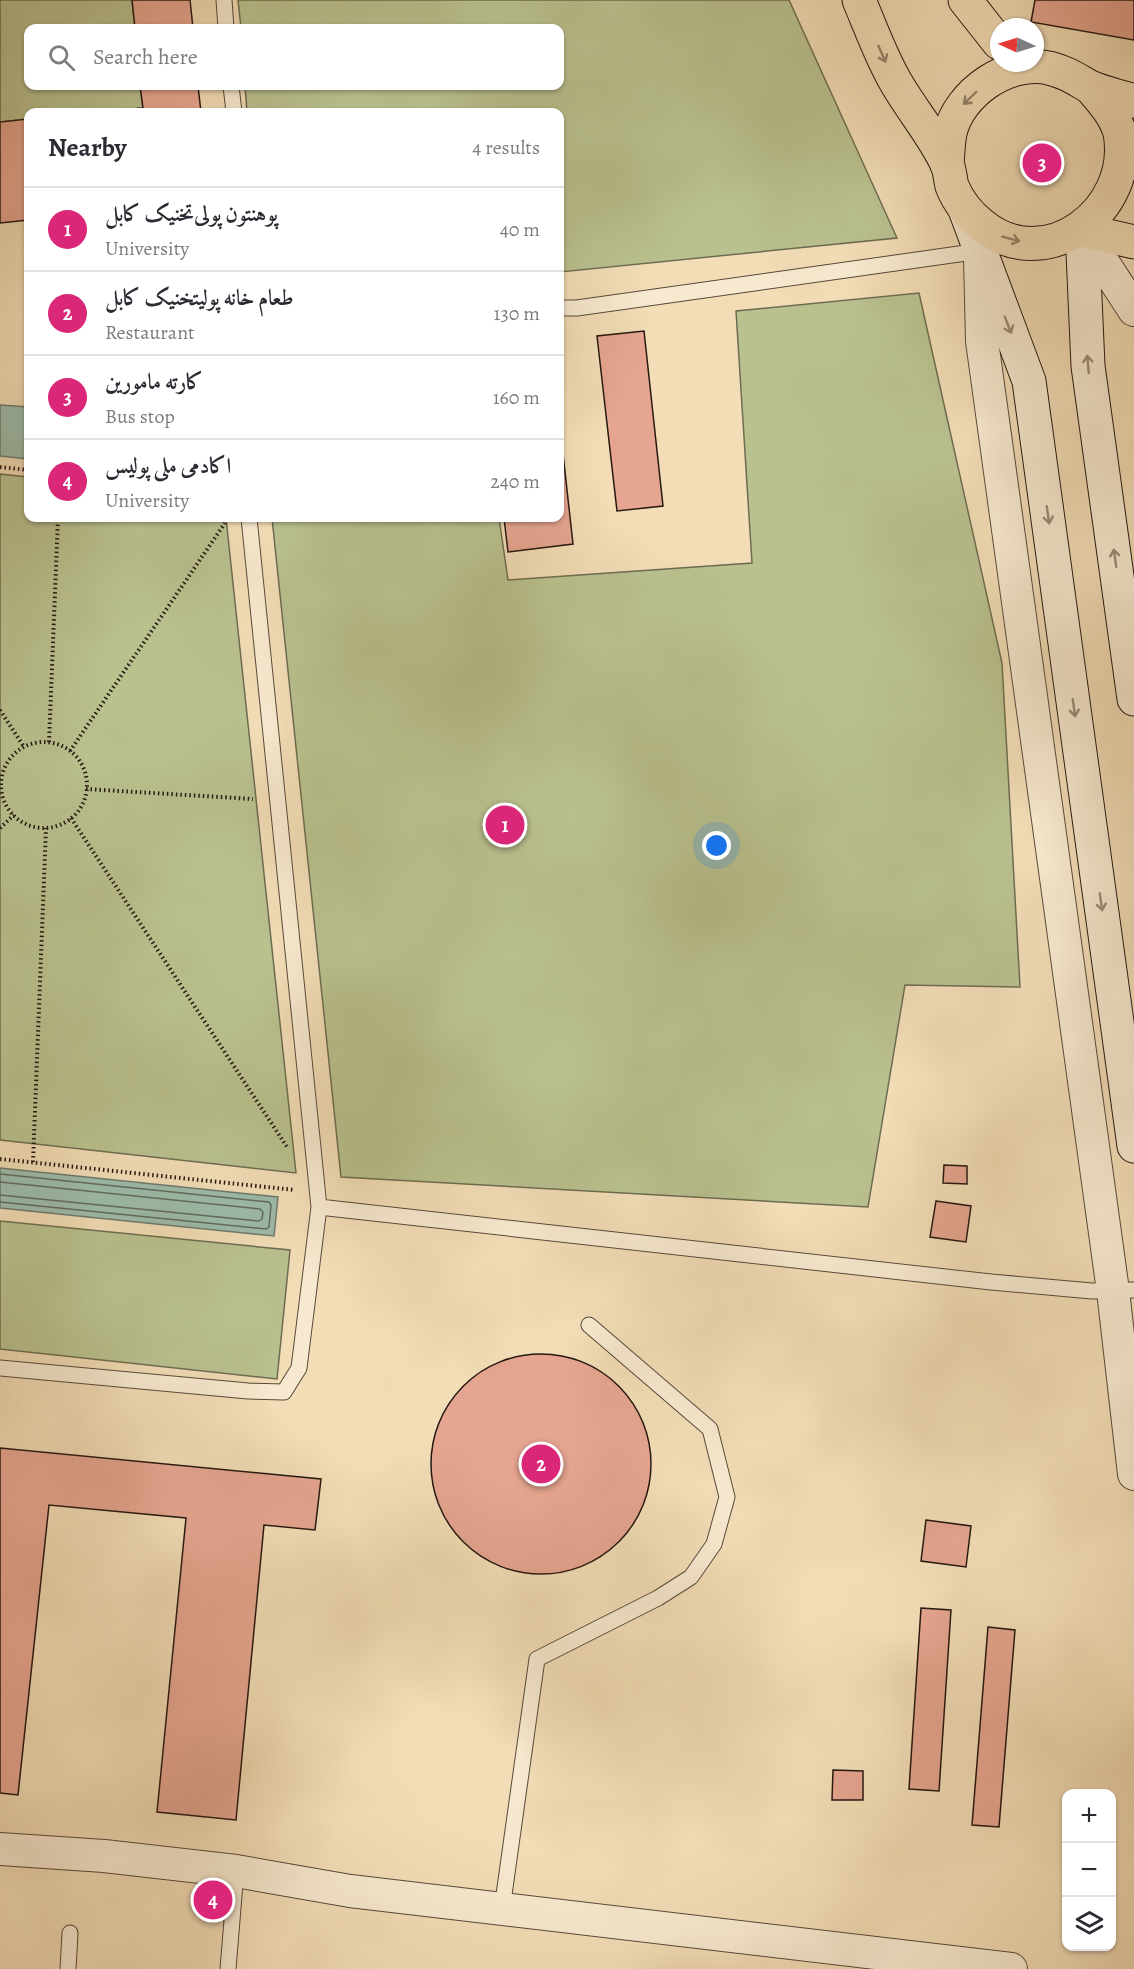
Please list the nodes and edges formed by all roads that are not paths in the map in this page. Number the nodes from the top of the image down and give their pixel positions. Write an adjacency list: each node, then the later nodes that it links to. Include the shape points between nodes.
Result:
1 (224, 0): 4 (lane)
2 (859, 0): 12 (main road, one-way to 12, via 893,78)
3 (965, 0): 5 (main road)
4 (226, 24)
5 (990, 32)
6 (1044, 67): 8 (main road, via 1070,74)
7 (1006, 72): 12 (main road, one-way to 12, via 989,80 963,104 950,132)
8 (1091, 88): 10 (main road); 14 (main road, via 1117,125 1123,161 1117,189 1103,212)
9 (231, 90): 11 (lane)
10 (1134, 100)
11 (234, 108)
12 (947, 165): 13 (main road)
13 (964, 207): 14 (main road, one-way to 14, via 982,226 1005,239 1031,244 1058,241); 16 (main road)
14 (1082, 230): 15 (main road); 18 (street); 20 (main road, one-way to 14, via 1088,366)
15 (1134, 242)
16 (980, 251): 17 (lane); 21 (main road, one-way to 21, via 1029,381); 23 (street, via 982,341)
17 (564, 308)
18 (1134, 310)
19 (249, 522): 22 (lane)
20 (1134, 699)
21 (1134, 1146)
22 (318, 1200): 23 (lane, via 991,1282); 25 (lane, via 299,1368 284,1392)
23 (1123, 1290): 26 (street)
24 (589, 1325): 29 (lane, via 710,1429 727,1497 714,1544 691,1576 658,1598 537,1659)
25 (0, 1368)
26 (1134, 1474)
27 (0, 1849): 28 (street)
28 (237, 1871): 29 (street, via 350,1892); 32 (lane)
29 (502, 1909): 33 (street)
30 (70, 1933): 31 (lane)
31 (68, 1969)
32 (228, 1969)
33 (1011, 1969)

